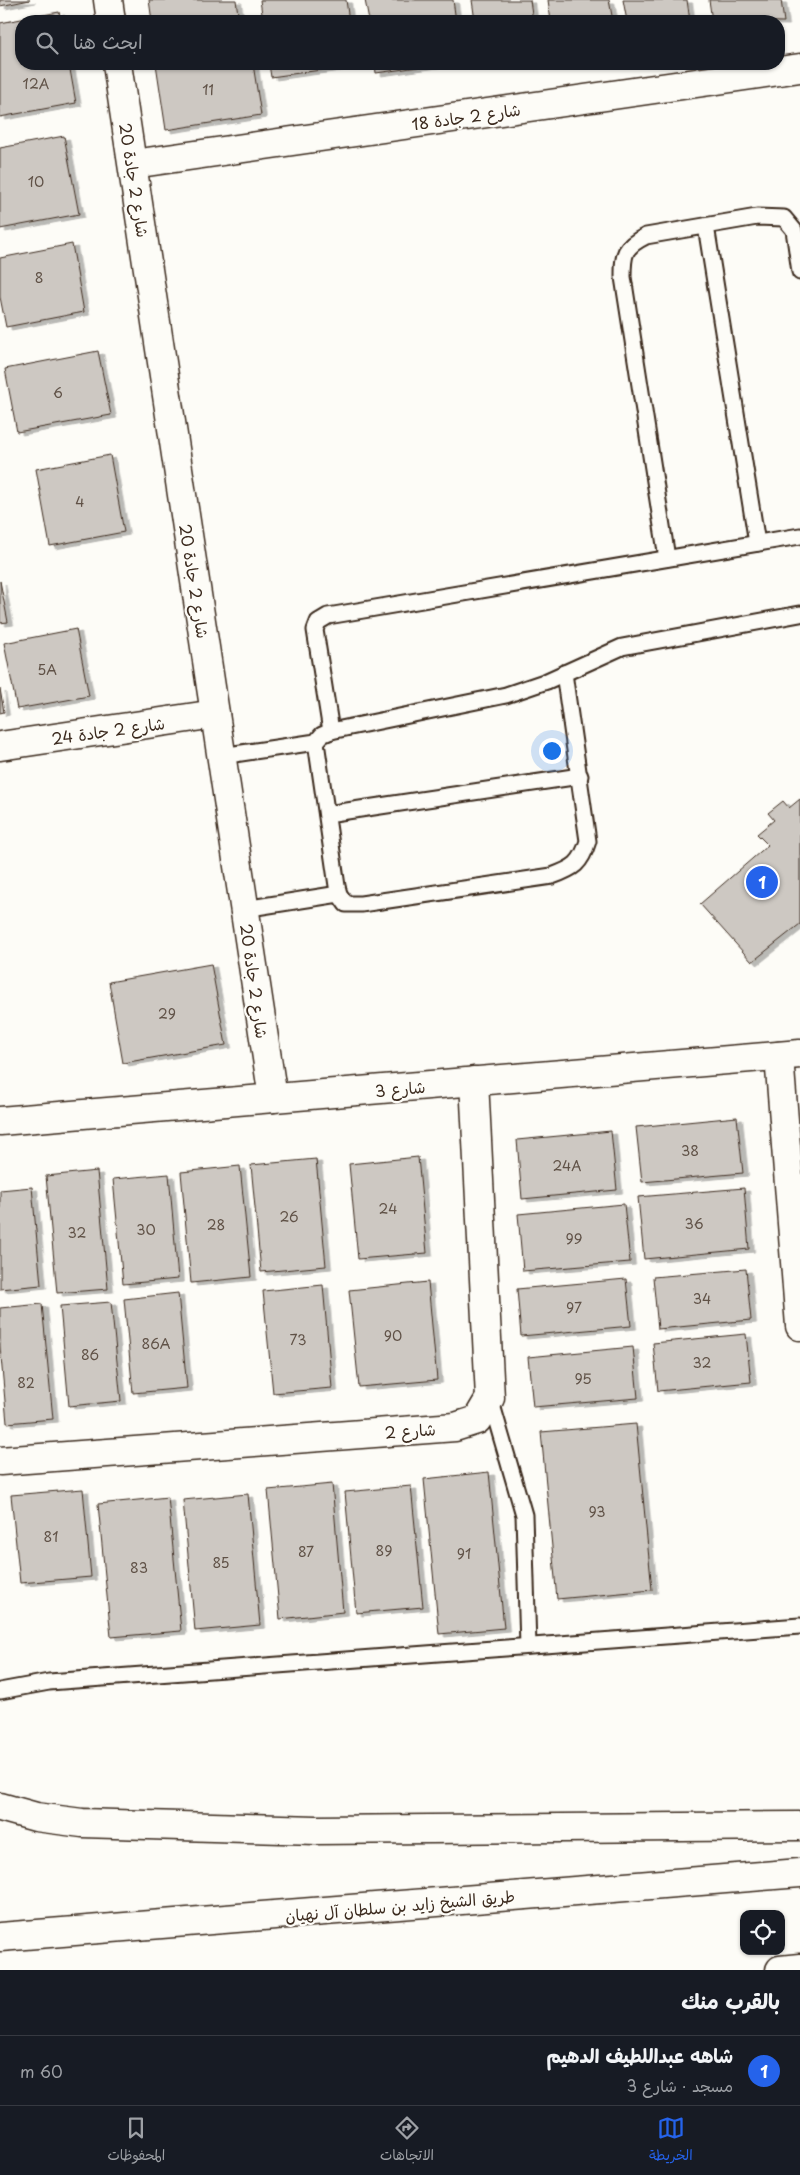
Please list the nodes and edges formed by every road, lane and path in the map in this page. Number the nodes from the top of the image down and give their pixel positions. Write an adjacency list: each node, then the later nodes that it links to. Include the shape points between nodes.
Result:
1 (108, 0): 2 (main road)
2 (110, 15)
3 (800, 68): 5 (main road, شارع 2 جادة 18)
4 (118, 70): 5 (main road, شارع 2 جادة 20)
5 (132, 164): 13 (main road, شارع 2 جادة 20)
6 (706, 226): 7 (lane, via 757,216 784,218 794,230); 9 (lane); 10 (lane, via 646,236 627,248 623,260)
7 (800, 272)
8 (800, 536): 9 (lane)
9 (757, 543): 10 (lane)
10 (667, 558): 14 (lane, via 328,616 318,622 315,630)
11 (800, 614): 12 (lane, via 622,647)
12 (564, 673): 14 (lane, via 506,695); 18 (lane)
13 (215, 714): 16 (main road, شارع 2 جادة 24); 17 (main road, شارع 2 جادة 20)
14 (331, 731): 15 (lane)
15 (316, 742): 17 (lane); 19 (lane)
16 (0, 746)
17 (222, 756): 21 (main road, شارع 2 جادة 20)
18 (580, 776): 19 (lane); 20 (lane, via 588,841 584,856 572,868 552,876 362,904 346,904)
19 (327, 814): 20 (lane)
20 (339, 894): 21 (lane)
21 (244, 909): 24 (main road, شارع 2 جادة 20)
22 (790, 1055): 23 (main road, شارع 3); 26 (main road)
23 (474, 1081): 24 (main road, شارع 3); 27 (main road)
24 (272, 1098): 25 (main road, شارع 3)
25 (0, 1121)
26 (800, 1326)
27 (490, 1398): 28 (main road, شارع 2, via 476,1420 455,1427); 30 (lane, via 524,1515)
28 (0, 1461)
29 (800, 1626): 30 (lane)
30 (528, 1646): 31 (lane, via 49,1682)
31 (0, 1691)
32 (0, 1807): 33 (main road, via 82,1824 316,1830)
33 (800, 1826)
34 (800, 1872): 35 (main road, طريق الشيخ زايد بن سلطان آل نهيان)
35 (0, 1937)
36 (800, 1968): 37 (main road)
37 (780, 1970)

